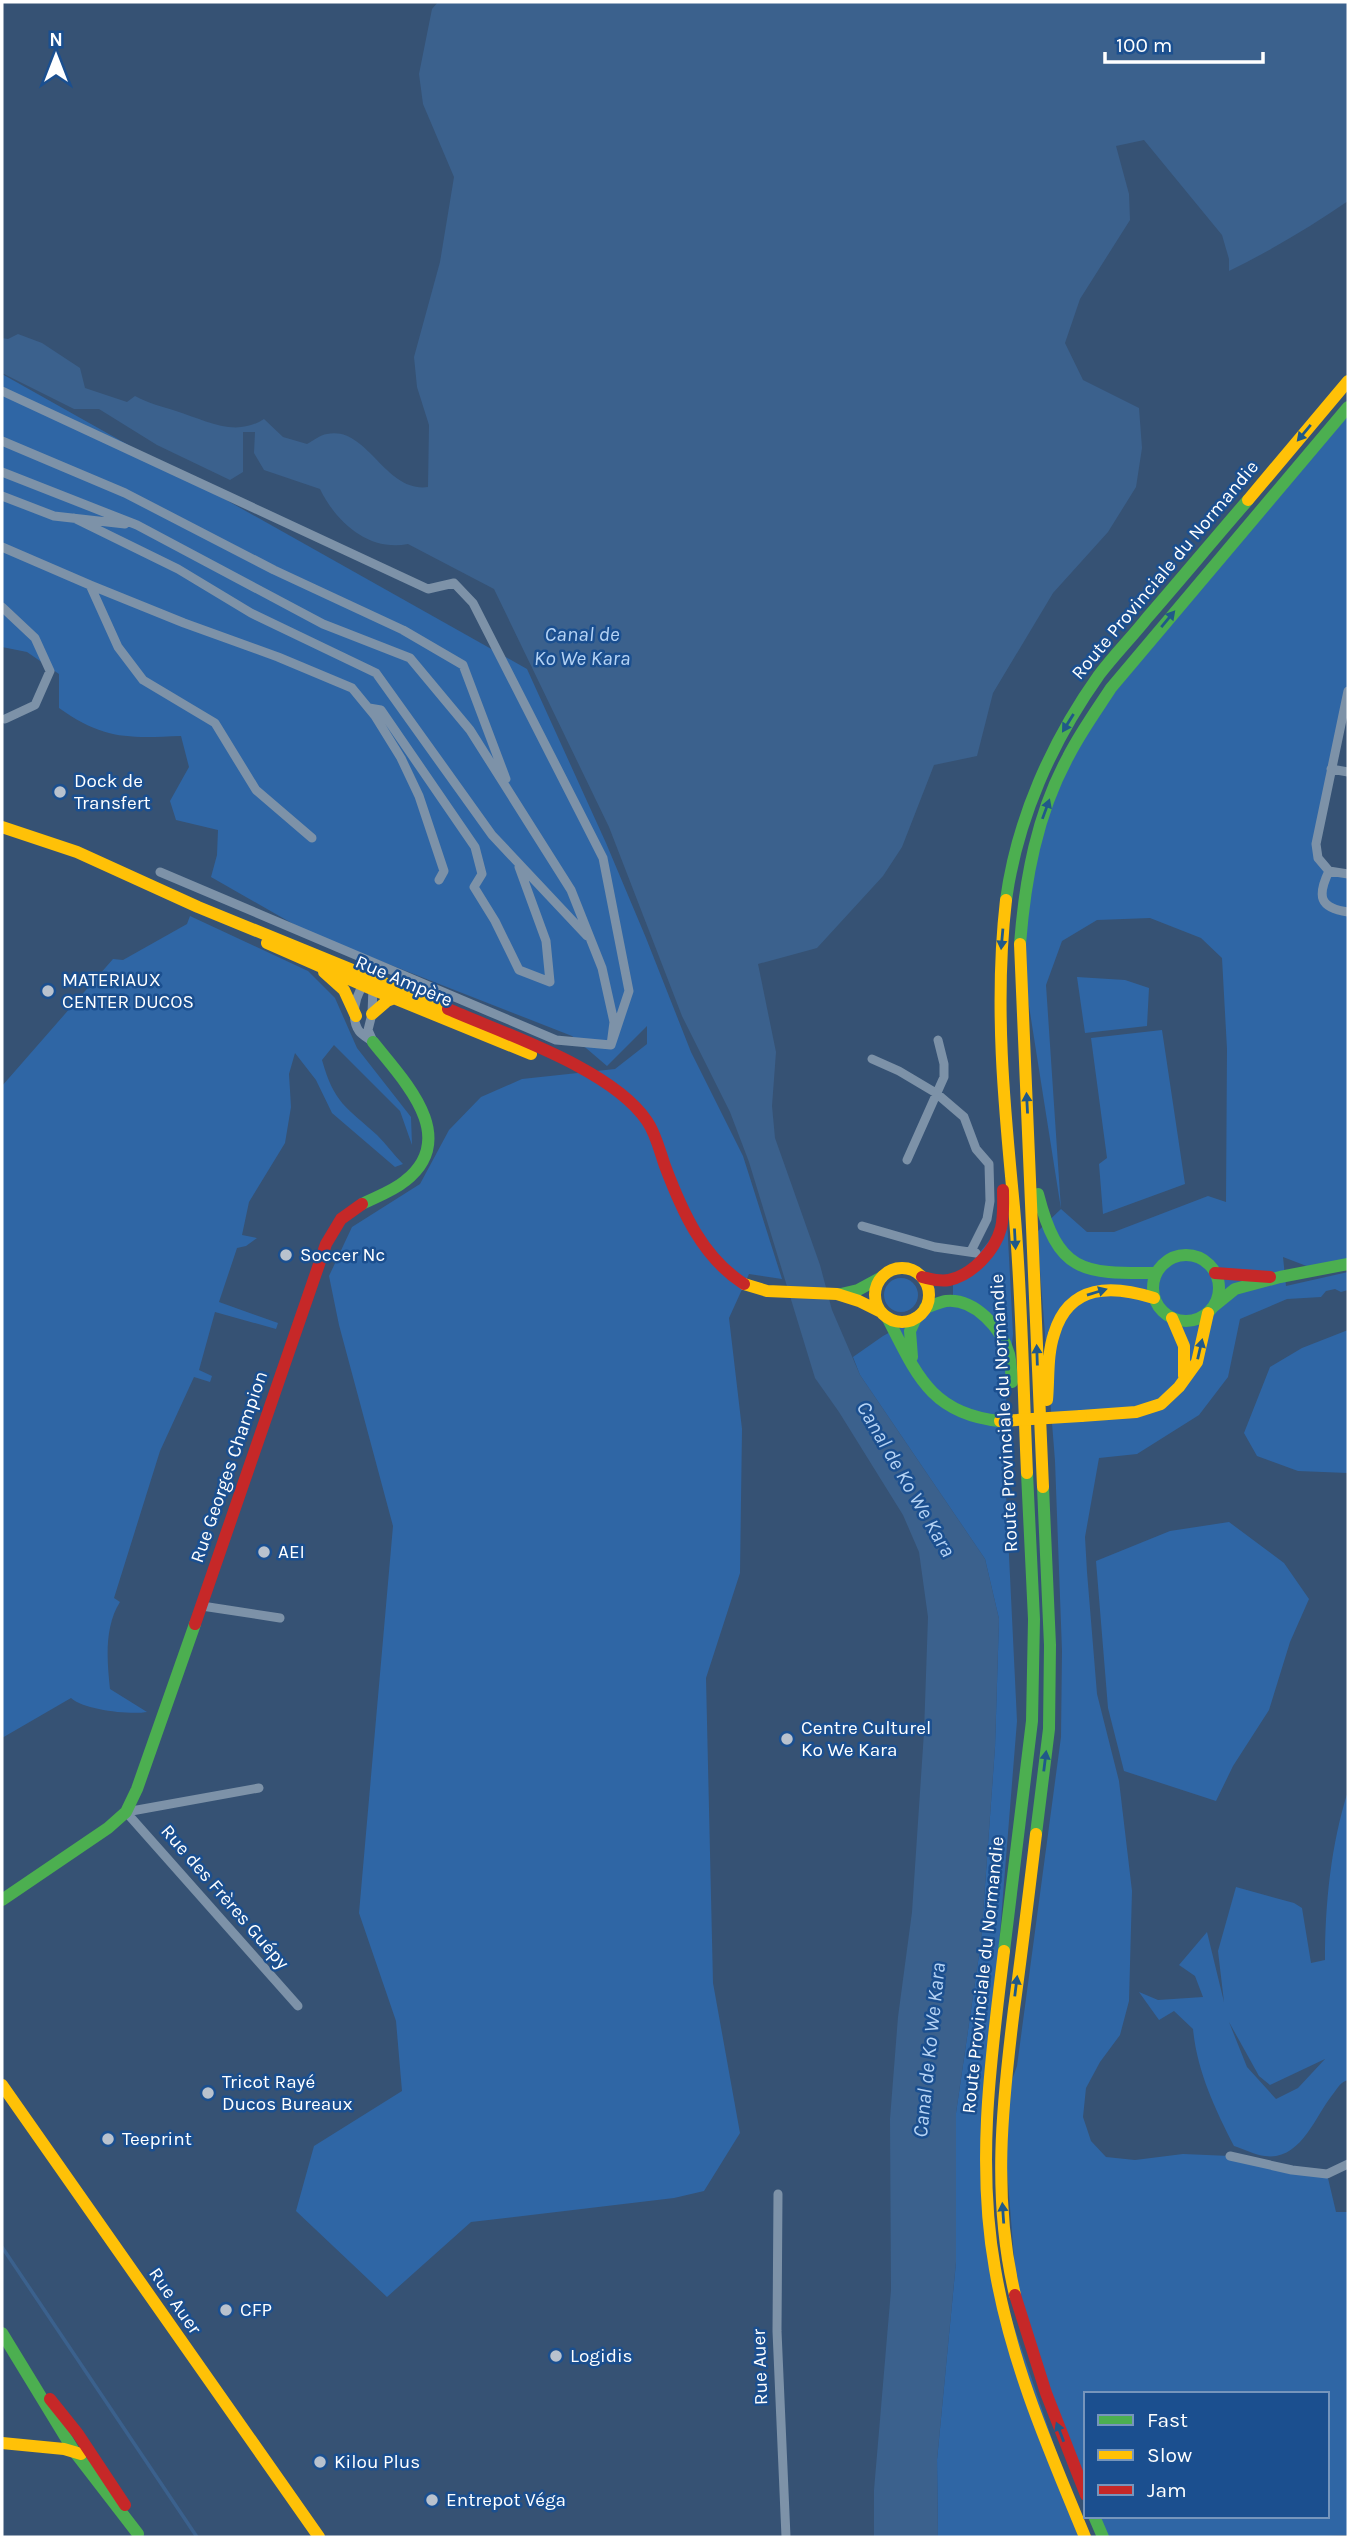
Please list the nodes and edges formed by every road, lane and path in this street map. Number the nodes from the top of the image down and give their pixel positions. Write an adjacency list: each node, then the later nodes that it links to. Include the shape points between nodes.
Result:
1 (1348, 381): 43 (main road, Route Provinciale du Normandie, one-way to 43, via 1100,674 1048,760 1015,848 1004,913 1000,1042)
2 (2, 391): 37 (street, via 428,589 454,583 472,603 603,858 629,991)
3 (1348, 407): 41 (main road, Route Provinciale du Normandie, one-way to 3, via 1022,912 1038,834 1062,768 1111,688)
4 (2, 441): 17 (street, via 125,493 403,630 463,665)
5 (2, 472): 8 (street)
6 (2, 496): 7 (street, via 54,516)
7 (75, 518): 8 (street); 20 (street, via 178,569 251,613 376,673 492,835)
8 (137, 525): 17 (street, via 323,624 410,658 470,730)
9 (2, 547): 10 (street)
10 (90, 584): 13 (street, via 352,688); 19 (street, via 118,647 143,680 215,723 256,790)
11 (2, 607): 14 (street, via 34,638 50,671 34,705)
12 (1348, 691): 15 (street)
13 (369, 708): 20 (street, via 382,710 474,847 482,874 474,887 519,970 550,982 546,942); 24 (street, via 419,796 444,871)
14 (5, 719)
15 (1331, 769): 16 (street); 21 (street, via 1316,844 1318,858)
16 (1348, 772)
17 (513, 797): 27 (street, via 571,890)
18 (2, 827): 26 (main road, Rue Ampère, via 34,834)
19 (312, 838)
20 (517, 862): 27 (street)
21 (1329, 871): 23 (street); 25 (street, via 1321,888 1322,899 1332,910)
22 (160, 872): 37 (street, via 556,1040)
23 (1348, 874)
24 (439, 880)
25 (1348, 912)
26 (217, 915): 28 (main road, Rue Ampère, via 235,928); 29 (main road, Rue Ampère)
27 (591, 940): 37 (street, via 614,1022)
28 (310, 961): 30 (main road, Rue Ampère); 33 (main road, via 344,990)
29 (353, 968): 30 (street); 34 (main road, Rue Ampère)
30 (369, 985): 31 (main road, Rue Ampère); 32 (street); 33 (street, via 356,1001); 34 (street)
31 (395, 998): 32 (main road); 39 (main road, Rue Ampère)
32 (372, 1014): 36 (street, via 368,1030)
33 (356, 1016): 36 (street, Rue Georges Champion, via 359,1031)
34 (470, 1018): 39 (main road, Rue Ampère)
35 (938, 1040): 40 (street, via 944,1077)
36 (373, 1042): 63 (main road, Rue Georges Champion, via 427,1116 430,1136 425,1155 404,1183 337,1223 326,1244)
37 (611, 1045)
38 (872, 1059): 40 (street)
39 (581, 1071): 53 (main road, Rue Ampère, via 641,1110 692,1227 713,1260 743,1283 762,1290)
40 (936, 1093): 42 (street); 45 (street, via 964,1117 976,1149 989,1164 987,1219)
41 (1028, 1143): 48 (main road, via 1043,1217 1060,1253 1082,1270 1112,1275); 61 (main road, Route Provinciale du Normandie, one-way to 41)
42 (907, 1160)
43 (1007, 1164): 46 (main road, via 997,1240); 62 (main road, Route Provinciale du Normandie, one-way to 62, via 1014,1208)
44 (862, 1226): 45 (street, via 934,1248)
45 (971, 1251): 46 (street)
46 (984, 1256): 51 (main road, via 963,1276 941,1281)
47 (1348, 1264): 52 (main road)
48 (1156, 1273): 49 (main road, via 1168,1260 1185,1255 1205,1261); 54 (main road)
49 (1215, 1273): 52 (main road); 55 (main road, via 1219,1287)
50 (882, 1277): 51 (main road, via 902,1268); 53 (main road, via 858,1290); 57 (main road, via 876,1290 877,1305)
51 (922, 1277): 56 (main road, via 929,1292)
52 (1280, 1277): 55 (main road, via 1235,1289)
53 (834, 1294): 57 (main road)
54 (1154, 1298): 58 (main road); 61 (main road, one-way to 54, via 1051,1345 1062,1312 1102,1288)
55 (1211, 1310): 58 (main road, via 1190,1321); 60 (main road, one-way to 55, via 1197,1362)
56 (921, 1313): 57 (main road, via 902,1322); 59 (main road, via 910,1331); 62 (main road, via 946,1301 966,1304 994,1326 1009,1353 1014,1411)
57 (884, 1314): 59 (main road)
58 (1172, 1318): 60 (main road, via 1185,1341)
59 (914, 1367): 60 (main road, bridge, via 931,1392 952,1410 975,1419 1136,1412 1161,1404)
60 (1183, 1380)
61 (1041, 1447): 80 (main road, Route Provinciale du Normandie, one-way to 61, via 1018,2307 1009,2269 1001,2188 1006,2064 1049,1729)
62 (1025, 1450): 82 (main road, Route Provinciale du Normandie, via 1034,1619 1031,1721 990,2062 986,2188 1003,2309)
63 (202, 1606): 64 (street); 66 (main road, Rue Georges Champion)
64 (280, 1618)
65 (259, 1788): 66 (street)
66 (126, 1812): 67 (main road, Rue Georges Champion); 68 (street, Rue des Frères Guépy)
67 (2, 1900)
68 (298, 2007)
69 (2, 2085): 84 (main road, Rue Auer)
70 (1230, 2156): 71 (street, via 1327,2174)
71 (1348, 2164)
72 (778, 2194): 85 (street, Rue Auer, via 777,2331)
73 (2, 2333): 74 (main road)
74 (13, 2351): 75 (main road); 79 (main road)
75 (59, 2429): 77 (main road, via 58,2437); 78 (main road)
76 (2, 2443): 77 (main road)
77 (45, 2447): 78 (main road)
78 (74, 2451): 79 (main road); 83 (main road)
79 (107, 2477): 83 (main road)
80 (1084, 2490)
81 (1095, 2518): 86 (main road)
82 (1082, 2533)
83 (139, 2535)
84 (319, 2537)
85 (786, 2537)
86 (1103, 2537)

